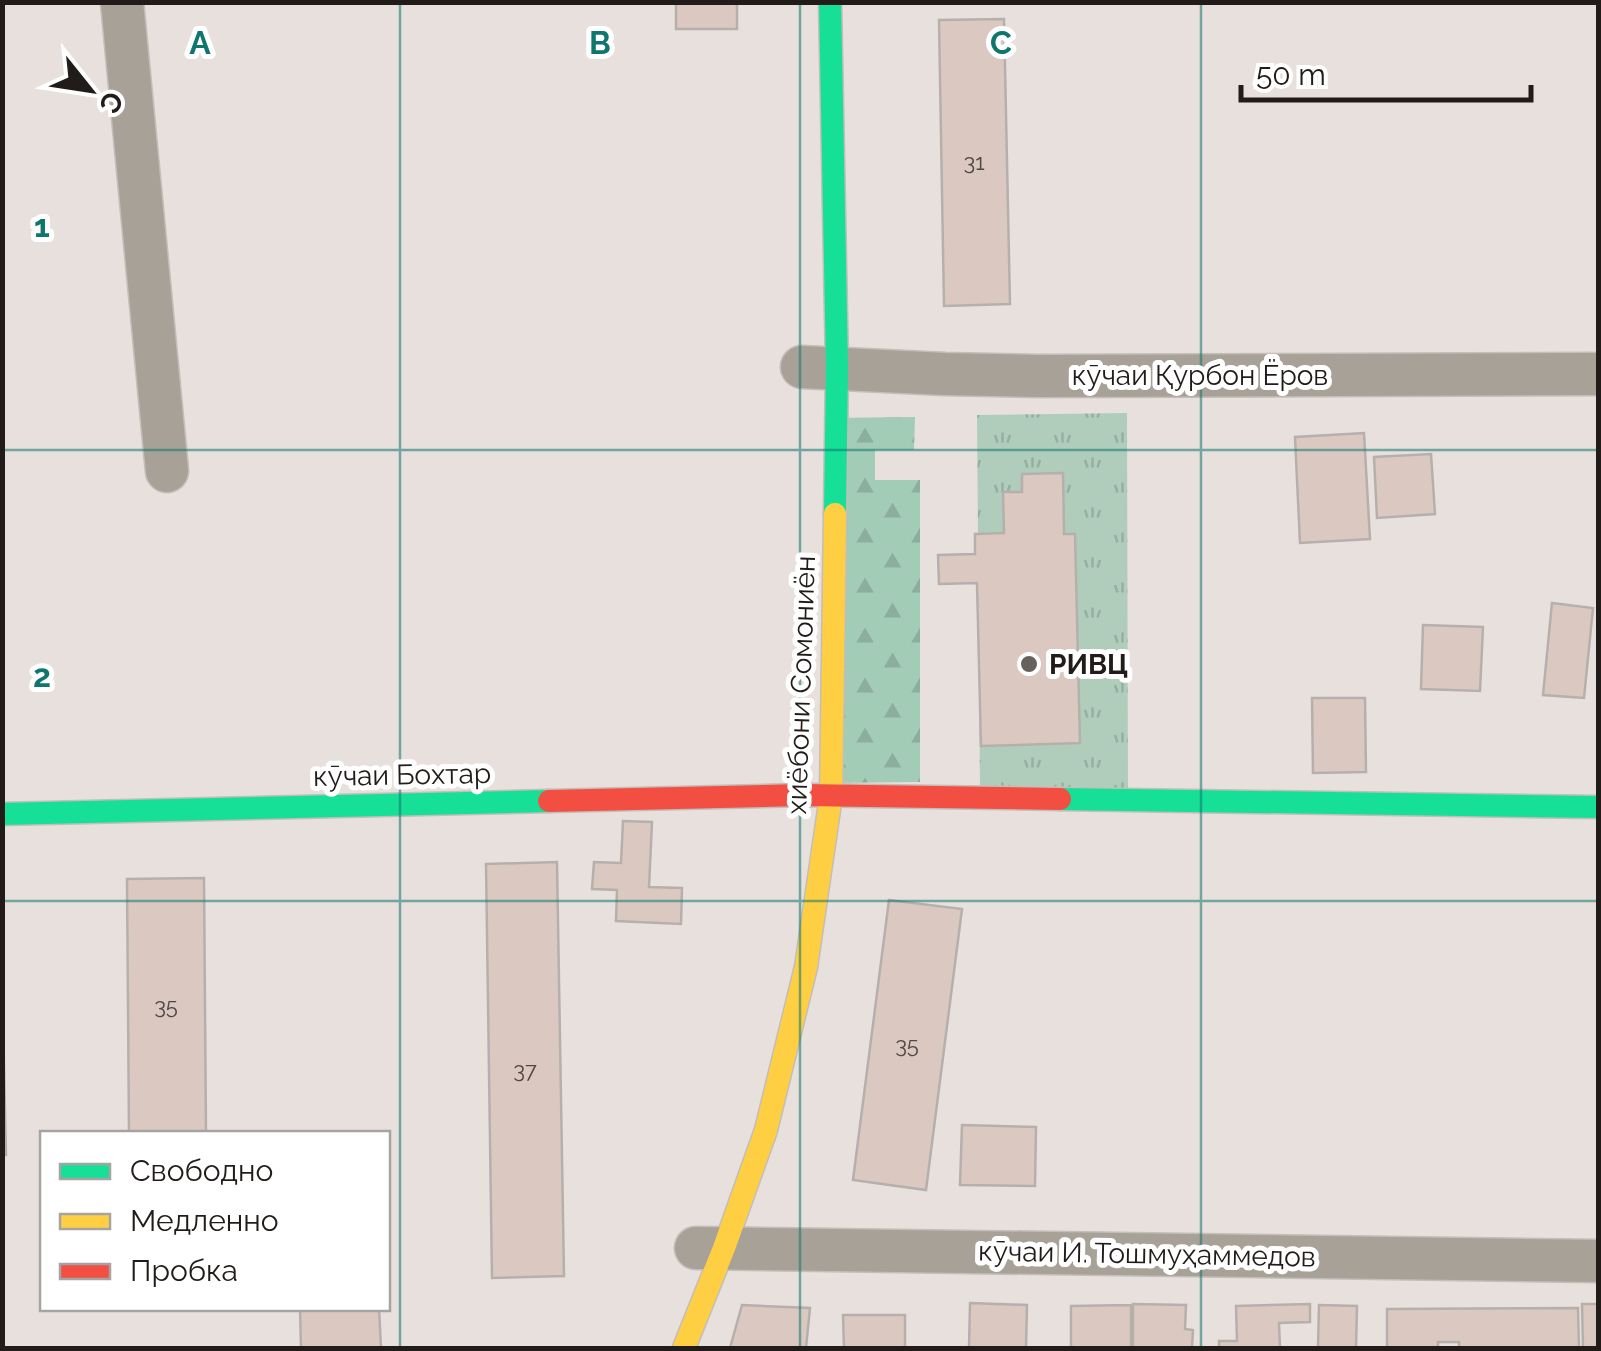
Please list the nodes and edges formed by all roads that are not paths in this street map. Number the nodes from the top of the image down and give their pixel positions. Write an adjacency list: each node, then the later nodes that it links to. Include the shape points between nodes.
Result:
1 (122, 2): 5 (street)
2 (830, 2): 3 (main road, хиёбони Сомониён)
3 (811, 367): 4 (street, кӯчаи Қурбон Ёров, via 1037,376); 6 (main road, хиёбони Сомониён)
4 (1598, 374)
5 (167, 471)
6 (831, 796): 7 (main road, кӯчаи Бохтар); 8 (main road, кӯчаи Бохтар); 9 (main road, хиёбони Сомониён, via 806,967 766,1130)
7 (1598, 807)
8 (2, 814)
9 (702, 1248): 10 (street, кӯчаи И. Тошмуҳаммедов); 11 (main road, хиёбони Сомониён)
10 (1598, 1261)
11 (684, 1348)

